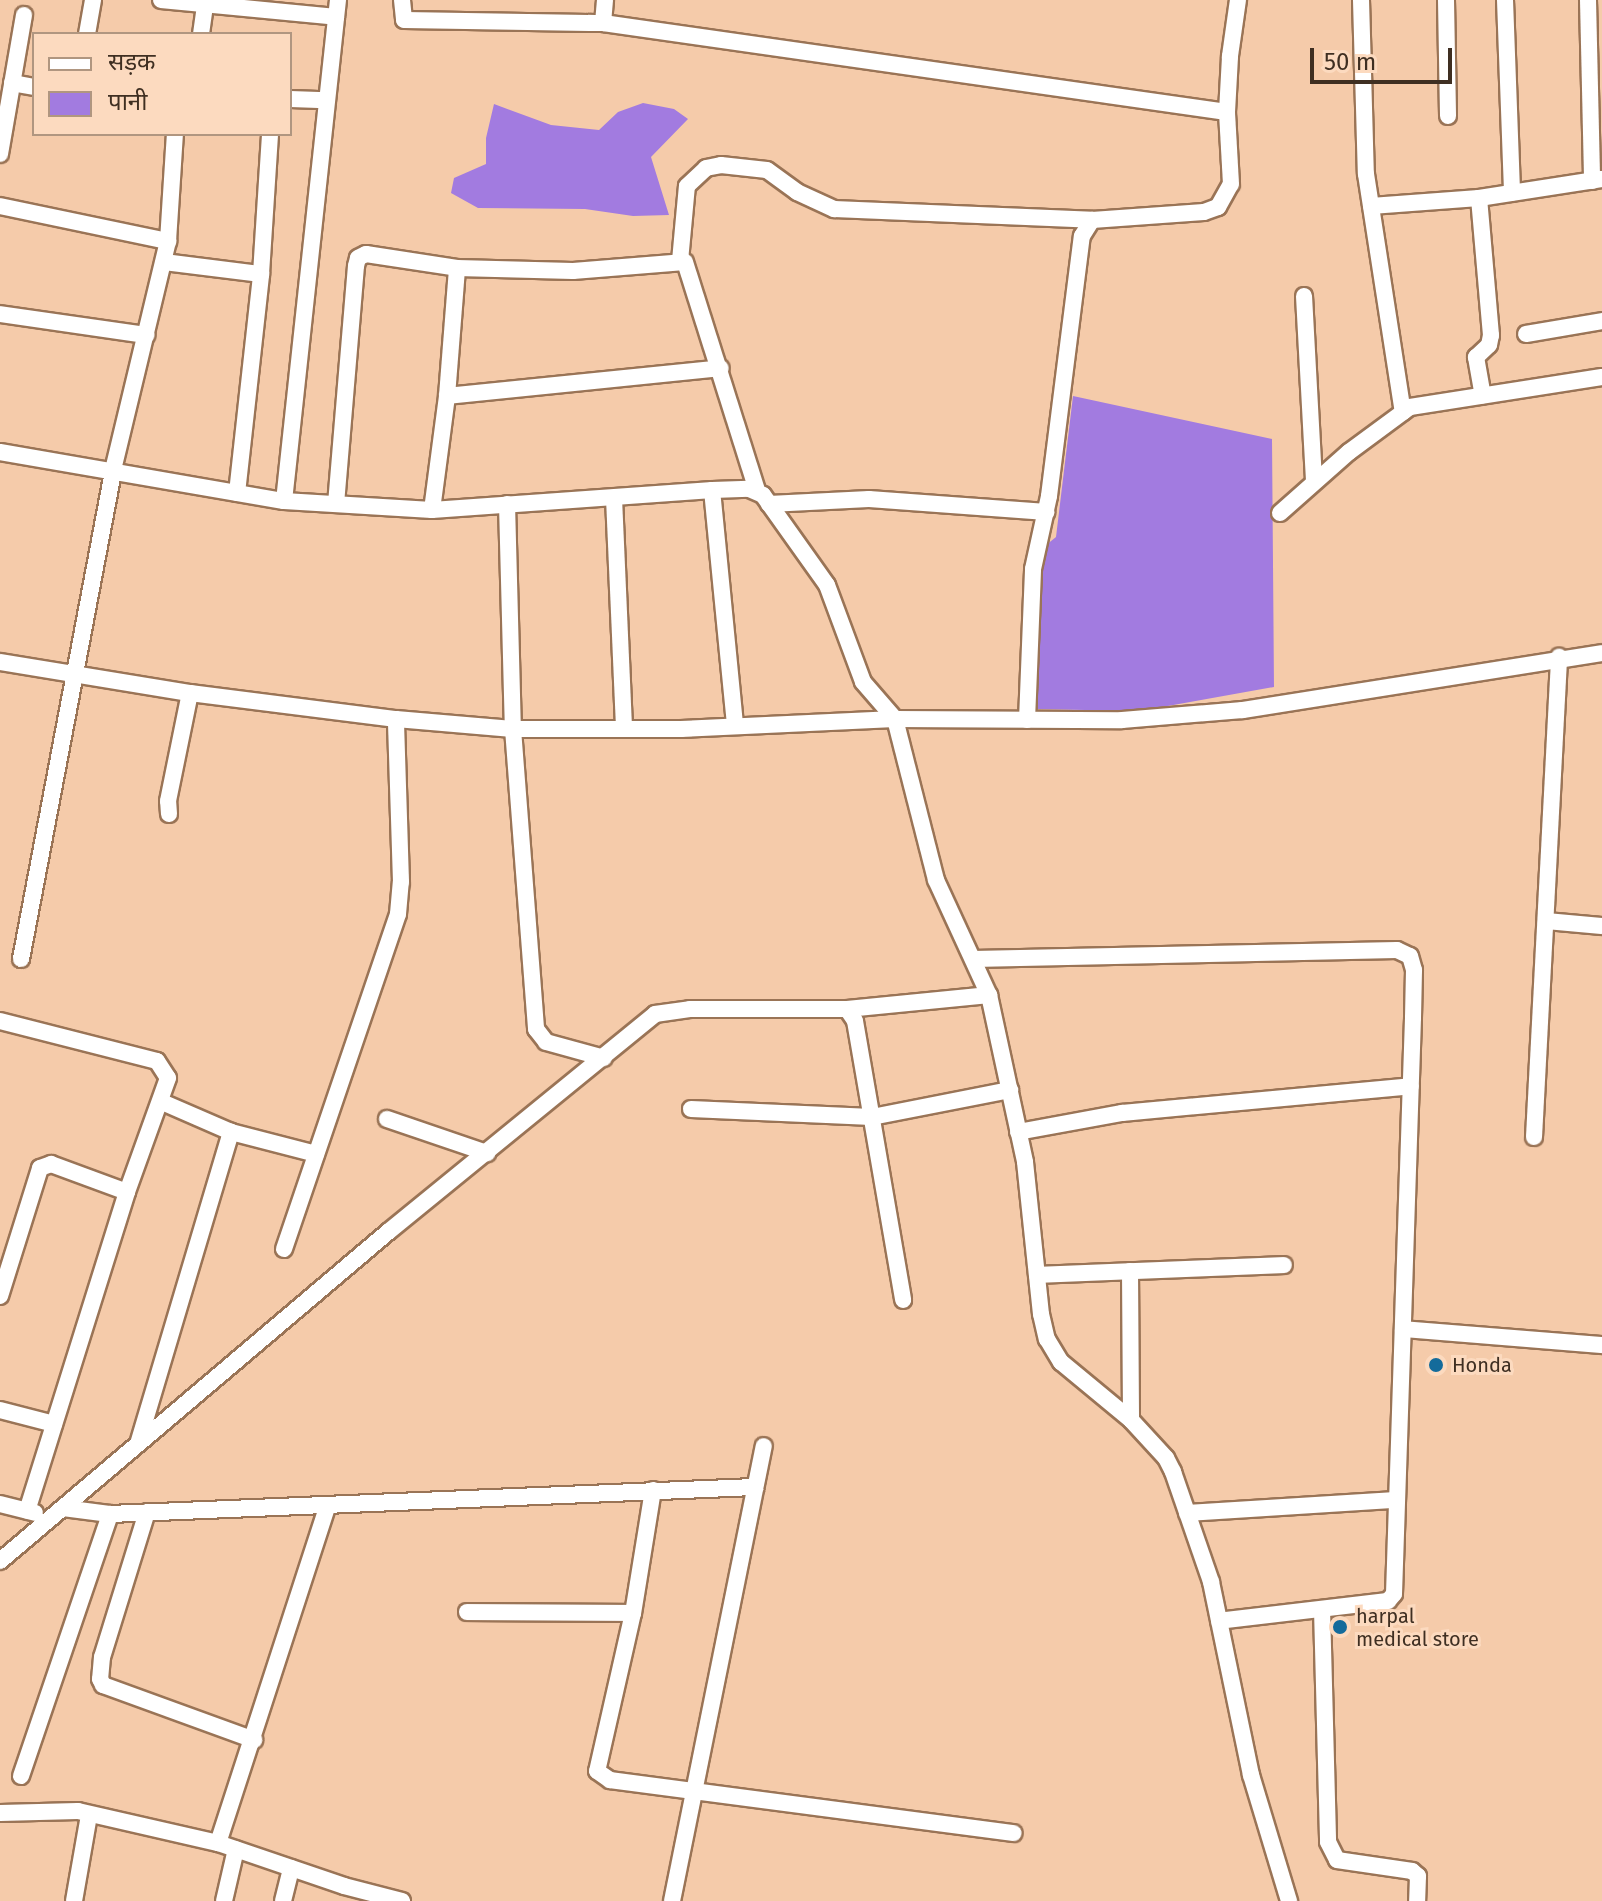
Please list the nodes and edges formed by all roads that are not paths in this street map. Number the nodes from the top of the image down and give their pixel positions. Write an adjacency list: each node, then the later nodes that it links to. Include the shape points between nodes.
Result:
1 (93, 0): 14 (street)
2 (161, 0): 10 (street)
3 (402, 0): 13 (street, via 404,20)
4 (605, 0): 13 (street)
5 (1238, 0): 20 (street)
6 (1361, 0): 29 (street, via 1364,148)
7 (1446, 0): 21 (street)
8 (1505, 0): 26 (street)
9 (1588, 0): 25 (street)
10 (206, 2): 11 (street); 15 (street)
11 (337, 9): 19 (street)
12 (24, 15): 16 (street)
13 (603, 23): 20 (street)
14 (87, 32)
15 (201, 32)
16 (12, 83): 17 (street); 24 (street)
17 (32, 87)
18 (292, 99): 19 (street)
19 (326, 100): 53 (street)
20 (1227, 112): 30 (street, via 1231,184 1218,207 1169,217)
21 (1448, 116)
22 (175, 136): 31 (street)
23 (270, 136): 35 (street)
24 (0, 154)
25 (1597, 180): 26 (street)
26 (1512, 193): 27 (street)
27 (1479, 198): 29 (street); 43 (street, via 1491,335 1489,345 1476,355)
28 (0, 206): 31 (street)
29 (1371, 206): 45 (street)
30 (1092, 220): 32 (street, via 834,209 767,170 721,165 706,168 687,186); 58 (street, via 1082,236)
31 (168, 241): 33 (street)
32 (680, 261): 34 (street, via 573,271); 41 (street, via 687,267)
33 (164, 262): 35 (street); 40 (street)
34 (457, 268): 44 (street); 54 (street, via 366,254 358,258)
35 (261, 274): 51 (street)
36 (1304, 296): 48 (street)
37 (0, 314): 40 (street)
38 (1602, 321): 39 (street)
39 (1526, 334)
40 (146, 335): 47 (street)
41 (721, 368): 44 (street); 50 (street)
42 (1602, 377): 43 (street)
43 (1483, 395): 45 (street, via 1417,404)
44 (447, 396): 57 (street)
45 (1403, 412): 48 (street)
46 (0, 452): 47 (street)
47 (113, 470): 51 (street); 63 (street)
48 (1314, 482): 59 (street)
49 (712, 490): 50 (street); 52 (street); 68 (street)
50 (757, 491): 56 (street)
51 (237, 493): 53 (street)
52 (614, 498): 55 (street); 70 (street)
53 (284, 501): 54 (street)
54 (336, 504): 57 (street)
55 (507, 504): 57 (street); 69 (street)
56 (769, 504): 58 (street, via 869,499); 66 (street, via 827,585 863,682)
57 (432, 510)
58 (1047, 512): 67 (street, via 1033,569)
59 (1280, 513)
60 (1602, 653): 61 (street)
61 (1559, 657): 67 (street, via 1243,710 1122,720); 72 (street)
62 (0, 662): 63 (street)
63 (75, 674): 64 (street); 74 (street)
64 (190, 693): 65 (street); 71 (street)
65 (396, 719): 69 (street); 90 (street, via 398,914)
66 (895, 719): 67 (street); 68 (street); 75 (street, via 936,880)
67 (1027, 720)
68 (735, 726): 70 (street)
69 (513, 729): 70 (street); 79 (street, via 536,1029 546,1042)
70 (624, 729)
71 (169, 814)
72 (1546, 921): 73 (street); 88 (street)
73 (1602, 926)
74 (21, 959)
75 (973, 959): 76 (street); 80 (street, via 1397,950 1410,956 1414,970)
76 (989, 995): 77 (street); 81 (street)
77 (847, 1009): 79 (street, via 663,1011); 84 (street, via 855,1021)
78 (0, 1021): 82 (street, via 157,1061 168,1078)
79 (604, 1058): 89 (street)
80 (1411, 1086): 87 (street, via 1122,1113); 98 (street)
81 (1010, 1090): 84 (street); 87 (street)
82 (162, 1102): 86 (street); 91 (street)
83 (691, 1109): 84 (street)
84 (872, 1117): 97 (street)
85 (387, 1119): 89 (street)
86 (231, 1132): 90 (street); 103 (street)
87 (1018, 1132): 95 (street)
88 (1534, 1137)
89 (487, 1153): 103 (street)
90 (316, 1154): 92 (street)
91 (127, 1192): 96 (street, via 51,1164 40,1168); 102 (street)
92 (284, 1249)
93 (1284, 1265): 94 (street)
94 (1130, 1271): 95 (street); 101 (street)
95 (1037, 1275): 101 (street, via 1047,1339 1061,1362)
96 (0, 1296)
97 (903, 1300)
98 (1403, 1329): 99 (street); 107 (street)
99 (1602, 1345)
100 (0, 1410): 102 (street)
101 (1131, 1420): 113 (street, via 1166,1458)
102 (54, 1424): 110 (street)
103 (138, 1445): 112 (street)
104 (764, 1446): 105 (street)
105 (755, 1487): 106 (street); 122 (street)
106 (653, 1490): 109 (street); 118 (street)
107 (1396, 1500): 113 (street); 116 (street, via 1392,1599)
108 (0, 1504): 110 (street)
109 (328, 1505): 111 (street); 120 (street)
110 (27, 1511): 112 (street)
111 (147, 1512): 114 (street); 120 (street, via 102,1657 100,1679 103,1685)
112 (58, 1513): 114 (street); 115 (street)
113 (1187, 1513): 119 (street)
114 (110, 1514): 121 (street)
115 (0, 1561)
116 (1322, 1609): 119 (street); 136 (street, via 1328,1842 1337,1860 1412,1871 1418,1876)
117 (467, 1612): 118 (street)
118 (633, 1613): 122 (street, via 597,1771 610,1780)
119 (1219, 1621): 135 (street, via 1251,1775)
120 (254, 1740): 126 (street)
121 (21, 1776)
122 (695, 1788): 125 (street); 134 (street)
123 (0, 1813): 124 (street, via 61,1810)
124 (89, 1815): 126 (street); 130 (street)
125 (1014, 1833)
126 (218, 1843): 127 (street)
127 (236, 1849): 128 (street); 131 (street)
128 (291, 1868): 129 (street); 132 (street)
129 (342, 1894): 133 (street)
130 (74, 1901)
131 (224, 1901)
132 (283, 1901)
133 (402, 1901)
134 (672, 1901)
135 (1289, 1901)
136 (1417, 1901)

